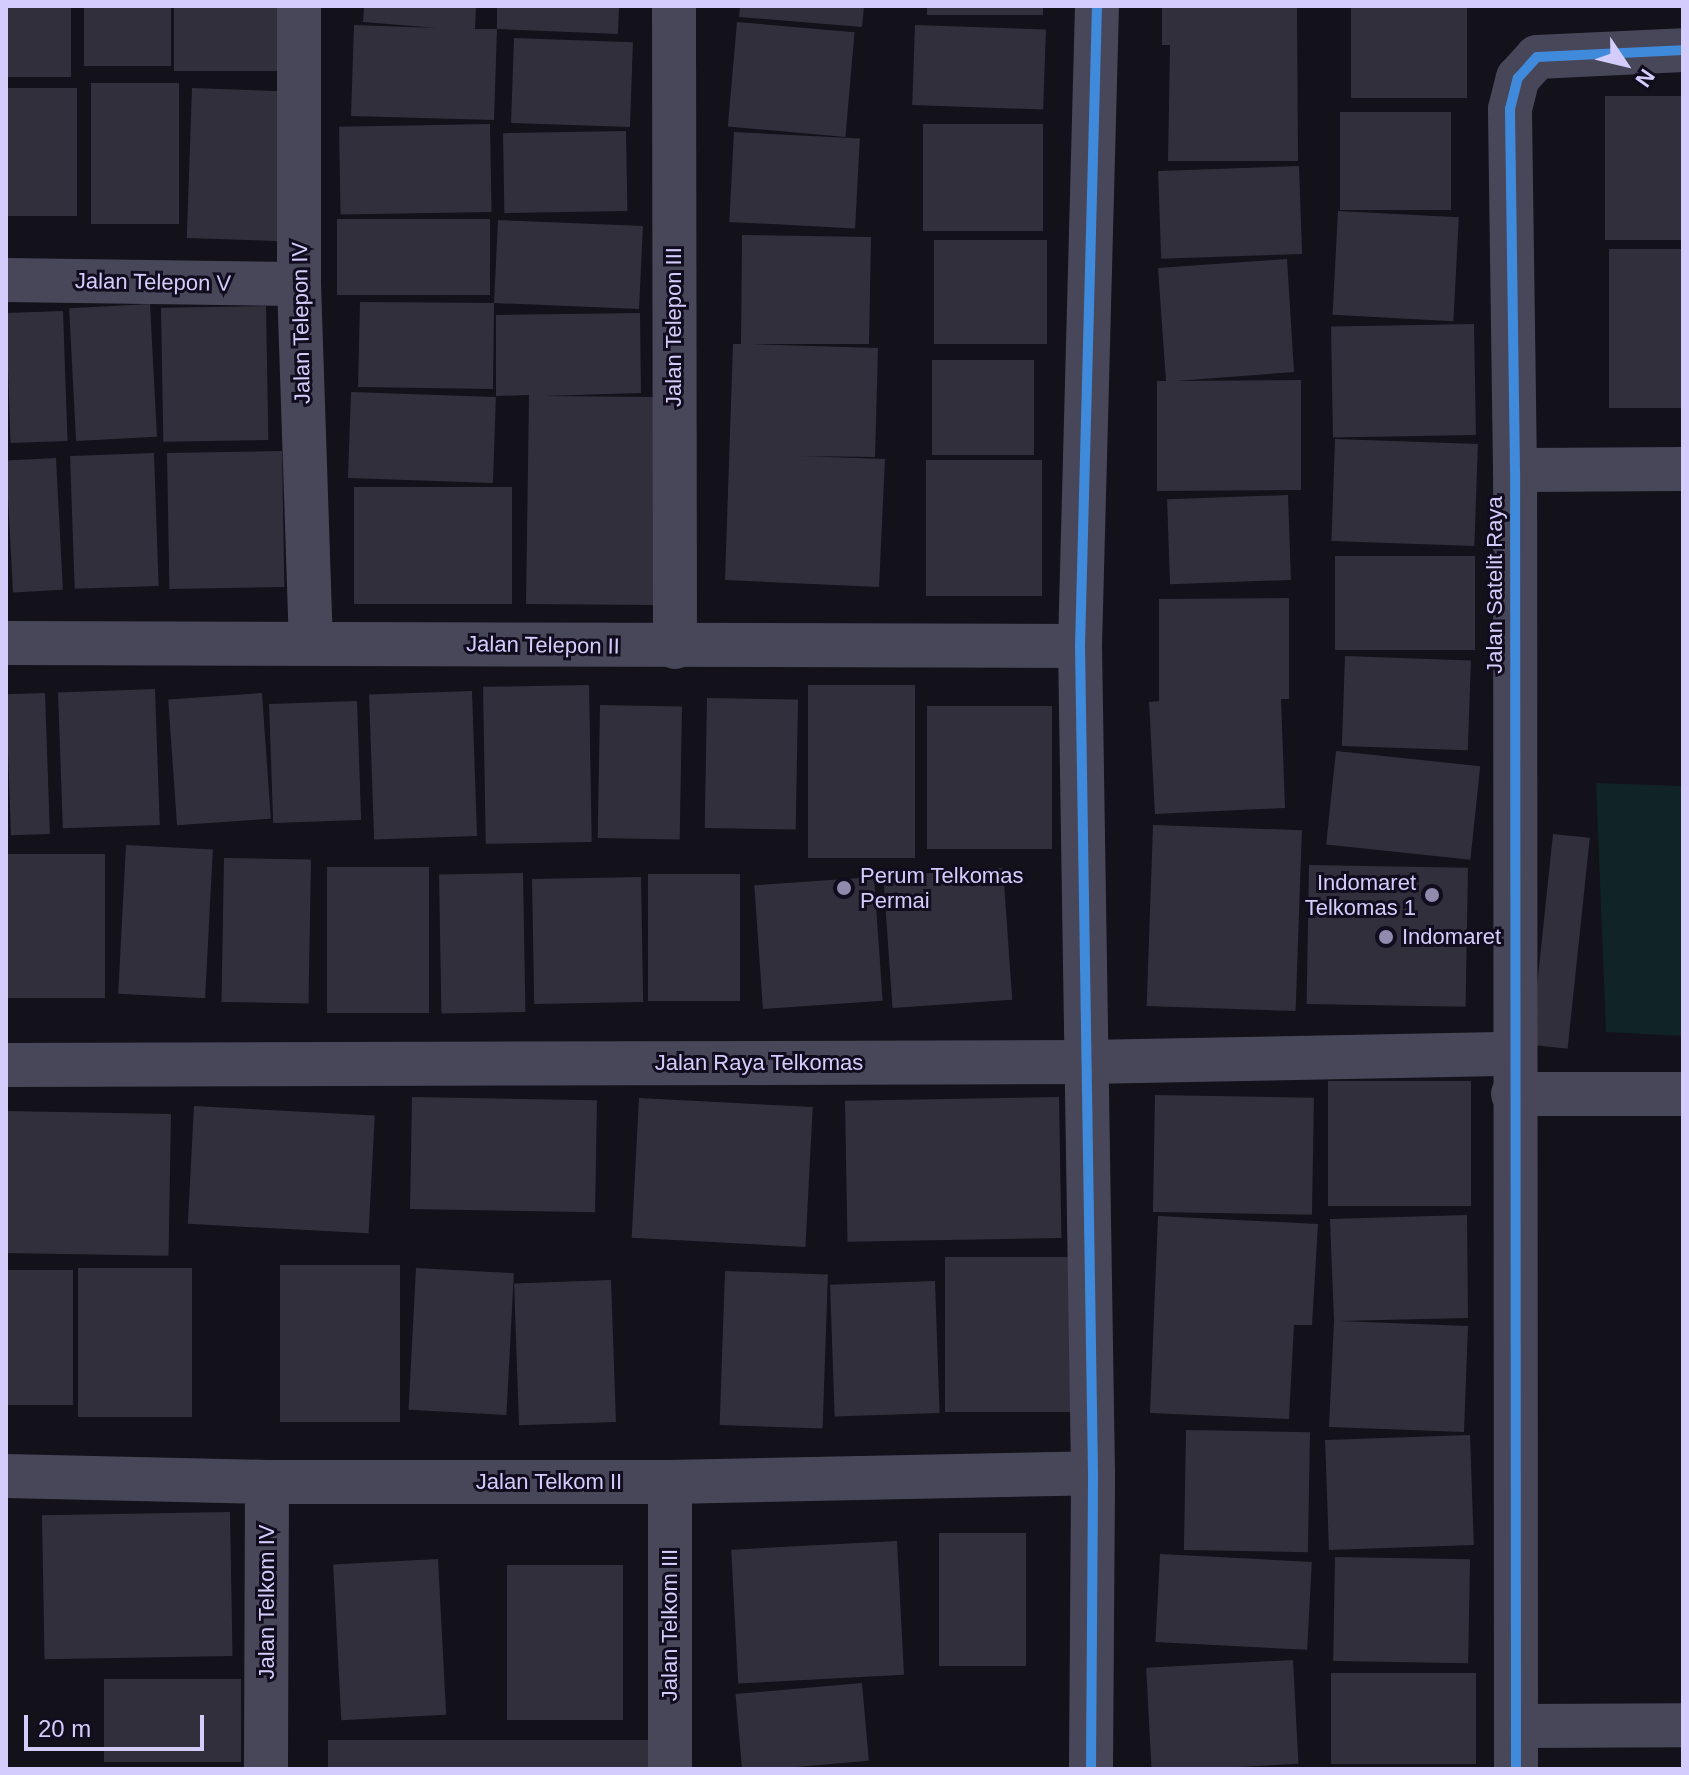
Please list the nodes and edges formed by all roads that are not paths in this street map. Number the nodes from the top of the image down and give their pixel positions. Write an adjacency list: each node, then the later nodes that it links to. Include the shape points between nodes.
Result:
1 (299, 6): 6 (street, Jalan Telepon IV)
2 (674, 6): 12 (street, Jalan Telepon III)
3 (1097, 6): 11 (street)
4 (1683, 50): 8 (street, Jalan Satelit Raya, via 1559,53 1537,57 1518,78 1509,145)
5 (6, 280): 6 (street, Jalan Telepon V)
6 (299, 284): 9 (street, Jalan Telepon IV)
7 (1683, 469): 8 (street, Jalan Satelit Raya)
8 (1515, 470): 15 (street, Jalan Satelit Raya)
9 (311, 641): 10 (street, Jalan Telepon II); 12 (street, Jalan Telepon II)
10 (6, 643)
11 (1080, 646): 12 (street, Jalan Telepon II); 13 (street)
12 (675, 647)
13 (1085, 1062): 14 (street, Jalan Raya Telkomas); 15 (street, Jalan Raya Telkomas); 17 (street)
14 (6, 1065)
15 (1513, 1074): 16 (street, Jalan Raya Telkomas); 22 (street, Jalan Satelit Raya)
16 (1683, 1094)
17 (1093, 1473): 20 (street, Jalan Telkom II); 25 (street)
18 (6, 1476): 19 (street, Jalan Telkom II)
19 (267, 1482): 20 (street, Jalan Telkom II); 23 (street, Jalan Telkom IV)
20 (670, 1482): 24 (street, Jalan Telkom III)
21 (1683, 1725): 22 (street)
22 (1518, 1726): 26 (street, Jalan Satelit Raya)
23 (266, 1769)
24 (670, 1769)
25 (1091, 1769)
26 (1516, 1769)

